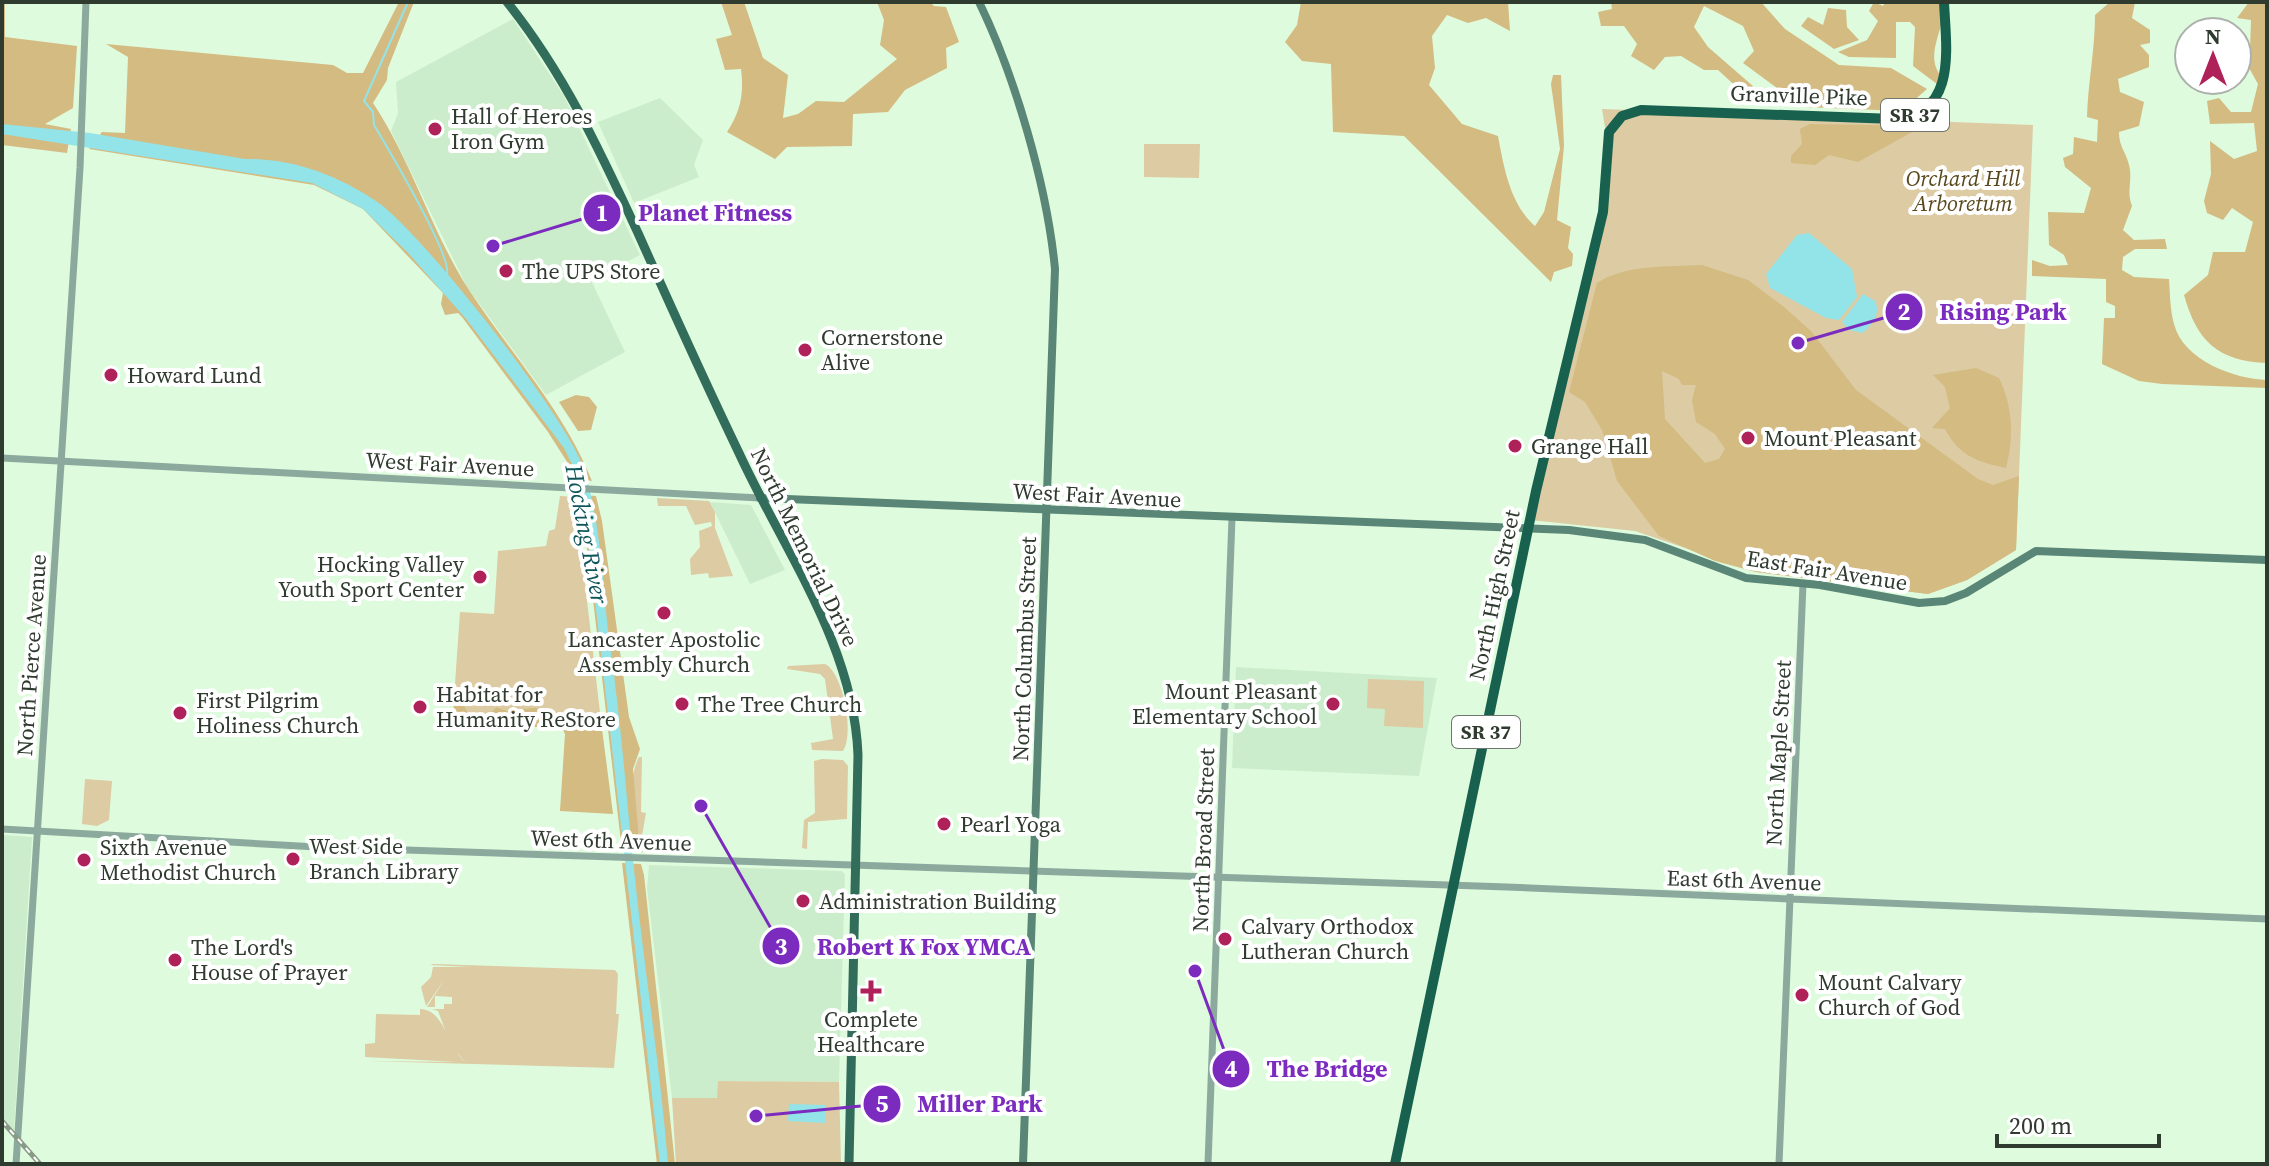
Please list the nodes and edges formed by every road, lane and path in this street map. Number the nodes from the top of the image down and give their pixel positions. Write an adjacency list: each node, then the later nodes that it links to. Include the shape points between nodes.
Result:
1 (86, 2): 7 (street, North Pierce Avenue)
2 (507, 2): 8 (main road, North Memorial Drive, via 577,103)
3 (979, 2): 9 (main road, North Columbus Street, via 1012,83 1051,240 1055,279)
4 (1944, 2): 5 (highway, Granville Pike / SR 37, via 1944,81 1934,101 1915,115 1895,119 1641,110 1622,116)
5 (1610, 128): 11 (highway, North High Street / SR 37, via 1603,212)
6 (2, 458): 7 (street, West Fair Avenue)
7 (61, 460): 8 (street, West Fair Avenue); 15 (street, North Pierce Avenue)
8 (760, 498): 9 (main road, West Fair Avenue); 16 (main road, North Memorial Drive, via 837,649 852,698 858,755)
9 (1047, 511): 10 (main road, West Fair Avenue); 17 (main road, North Columbus Street)
10 (1232, 518): 11 (main road, East Fair Avenue); 18 (street, North Broad Street)
11 (1529, 527): 13 (main road, East Fair Avenue, via 1633,538 1746,578); 19 (highway, North High Street / SR 37)
12 (2267, 560): 13 (main road, East Fair Avenue, via 2039,551 1966,593 1927,603)
13 (1803, 584): 20 (street, North Maple Street)
14 (2, 829): 15 (street, West 6th Avenue)
15 (37, 831): 16 (street, West 6th Avenue, via 317,847); 22 (street, North Pierce Avenue)
16 (855, 866): 17 (street, West 6th Avenue); 23 (main road, North Memorial Drive)
17 (1034, 872): 18 (street, West 6th Avenue); 24 (main road, North Columbus Street)
18 (1220, 879): 19 (street, East 6th Avenue); 25 (street, North Broad Street)
19 (1452, 886): 20 (street, East 6th Avenue); 26 (highway, North High Street / SR 37)
20 (1790, 899): 21 (street, East 6th Avenue); 27 (street, North Maple Street)
21 (2267, 919)
22 (16, 1164)
23 (849, 1164)
24 (1023, 1164)
25 (1208, 1164)
26 (1395, 1164)
27 (1779, 1164)

